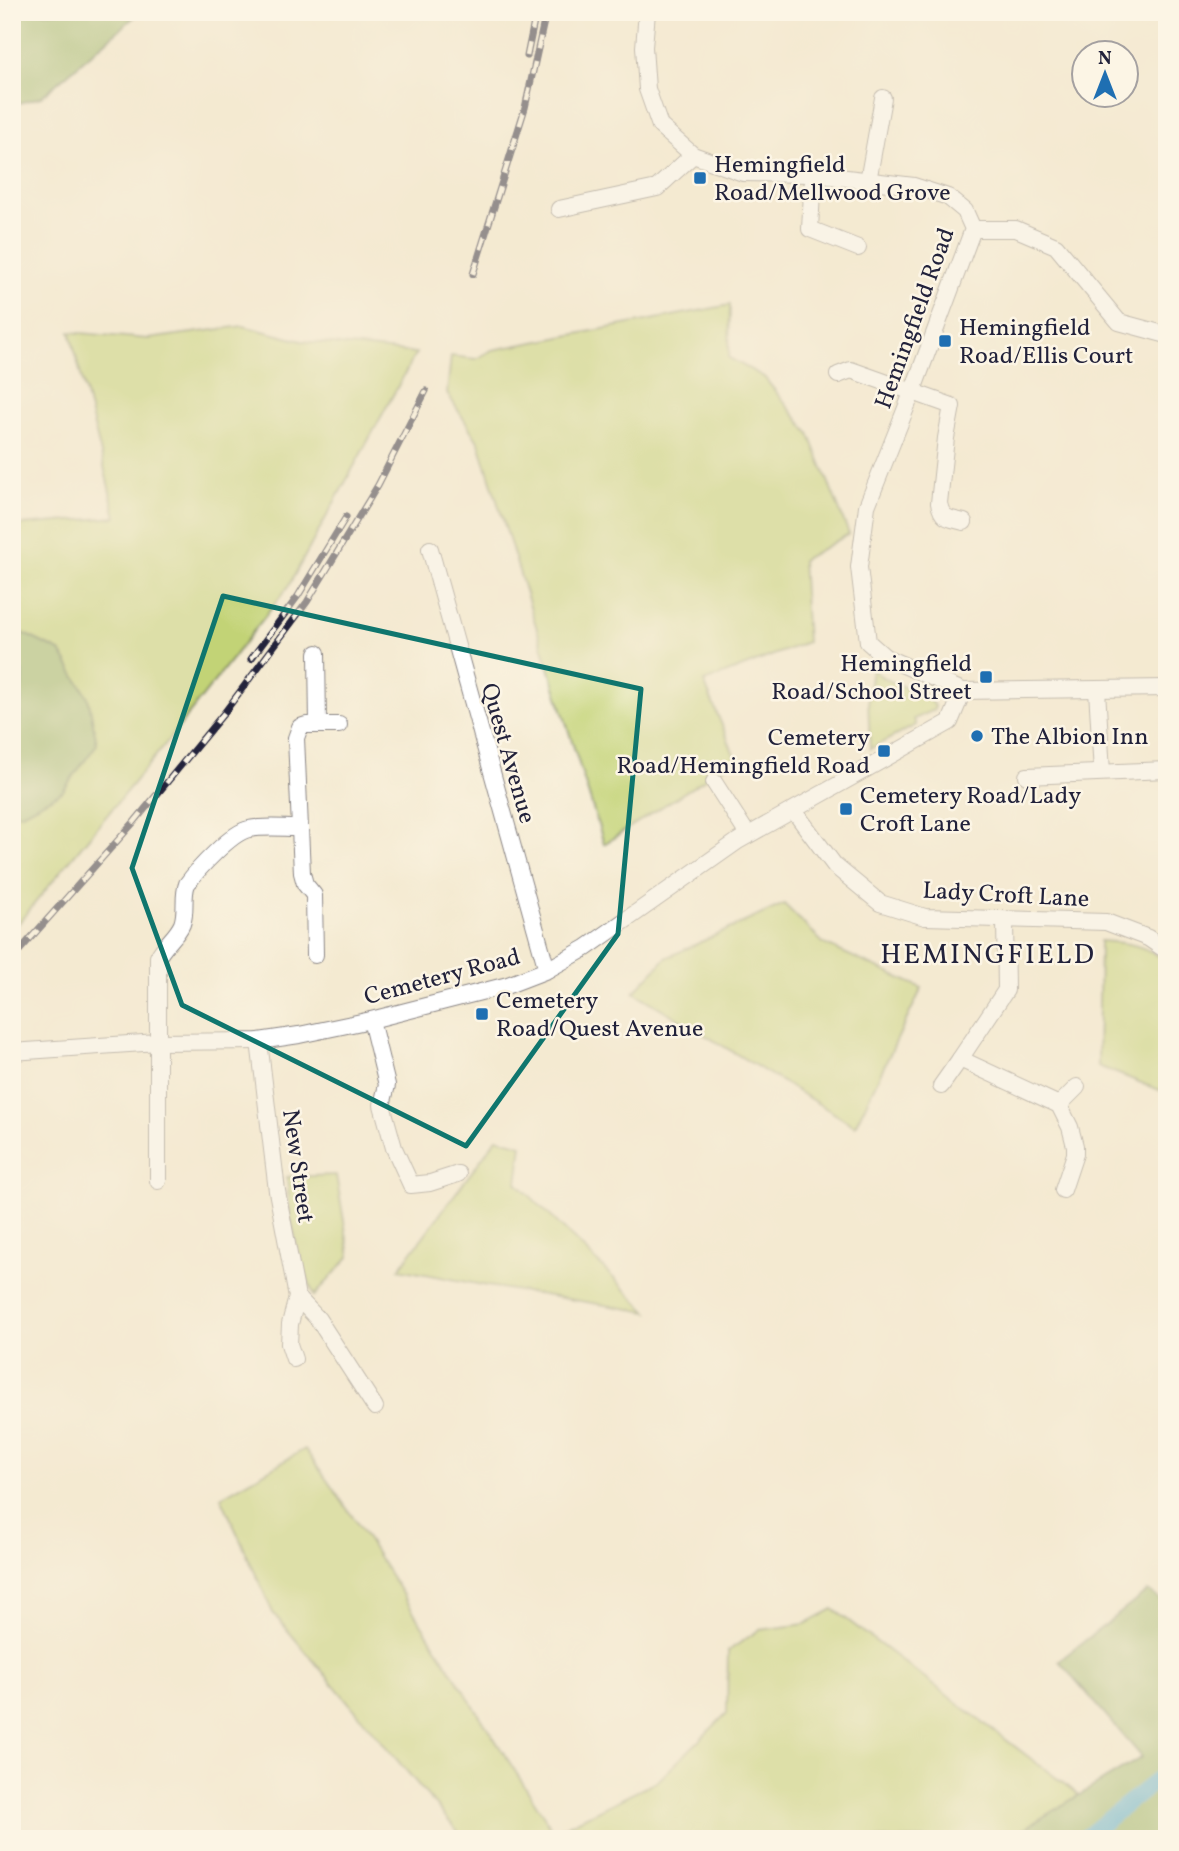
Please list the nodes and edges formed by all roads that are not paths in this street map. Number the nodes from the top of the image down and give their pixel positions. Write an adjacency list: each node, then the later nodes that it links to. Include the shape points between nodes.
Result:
1 (648, 12): 3 (street, Hemingfield Road, via 644,47 648,89 660,126)
2 (883, 98): 5 (street)
3 (694, 155): 4 (street, Hemingfield Road, via 743,173); 6 (street, via 657,188)
4 (813, 174): 5 (street, Hemingfield Road); 8 (street, via 810,229)
5 (868, 181): 7 (street, Hemingfield Road, via 914,186 948,197 965,211)
6 (559, 209)
7 (973, 229): 9 (street, via 1016,229 1056,246 1119,322); 11 (street, Hemingfield Road)
8 (858, 248)
9 (1167, 335)
10 (838, 375): 11 (street, via 851,370)
11 (912, 393): 12 (street, via 952,406 939,503 944,517); 17 (street, Hemingfield Road, via 867,506 859,567 868,642 885,657)
12 (964, 522)
13 (430, 549): 30 (street, Quest Avenue)
14 (317, 653): 18 (street)
15 (1167, 688): 16 (street)
16 (1097, 690): 17 (street); 21 (street)
17 (963, 691): 24 (street, Cemetery Road, via 950,722)
18 (318, 725): 19 (street); 25 (street, via 300,727 296,737)
19 (339, 725)
20 (1166, 770): 21 (street)
21 (1102, 772): 22 (street)
22 (1027, 776)
23 (714, 782): 26 (street)
24 (794, 811): 26 (street, Cemetery Road); 27 (street, Lady Croft Lane, via 835,866 880,903 925,917)
25 (299, 828): 29 (street, via 303,879 314,895); 33 (street, via 239,833 187,884 181,928 158,957)
26 (748, 835): 30 (street, Cemetery Road)
27 (1005, 920): 28 (street, Lady Croft Lane, via 1106,922 1148,938); 35 (street, via 1006,990)
28 (1167, 951)
29 (315, 955)
30 (547, 970): 31 (street, Cemetery Road, via 508,985)
31 (371, 1020): 32 (street, Cemetery Road); 39 (street, via 387,1085 383,1105 394,1148 411,1185)
32 (259, 1041): 33 (street, Cemetery Road); 42 (street, New Street, via 277,1191)
33 (158, 1042): 34 (street, Cemetery Road); 40 (street)
34 (12, 1052)
35 (960, 1059): 36 (street); 38 (street)
36 (942, 1086)
37 (1077, 1087): 38 (street)
38 (1059, 1105): 41 (street, via 1074,1146)
39 (458, 1174)
40 (158, 1181)
41 (1063, 1190)
42 (297, 1297): 43 (street, via 289,1344); 44 (street, via 318,1319)
43 (295, 1359)
44 (375, 1407)

